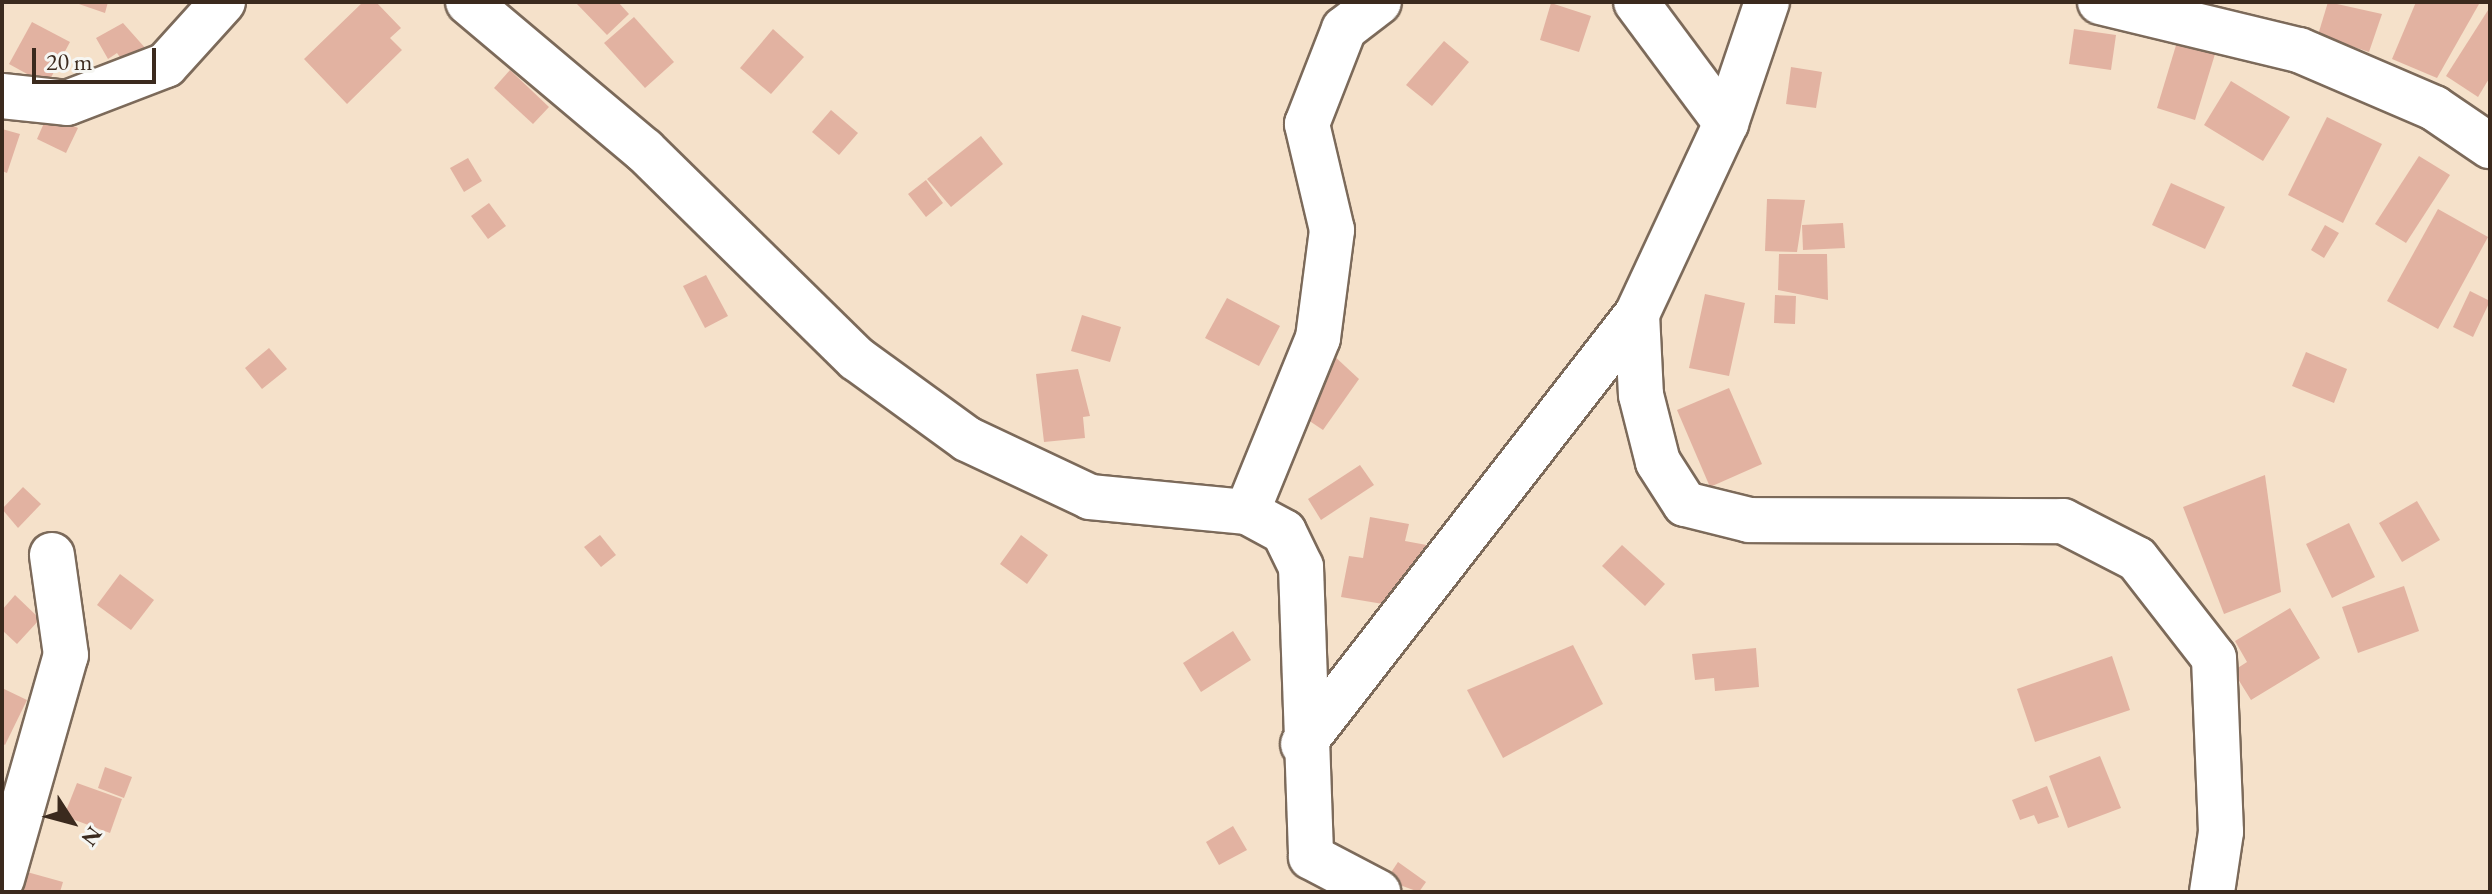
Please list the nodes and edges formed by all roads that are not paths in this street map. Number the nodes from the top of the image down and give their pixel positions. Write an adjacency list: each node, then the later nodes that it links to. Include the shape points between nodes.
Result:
1 (223, 2): 7 (street, via 166,65 67,103)
2 (468, 2): 11 (street, via 644,150 857,359 967,439 1090,497)
3 (1379, 2): 11 (street, via 1344,29 1307,124 1332,230 1318,338)
4 (1636, 2): 8 (street)
5 (1767, 2): 8 (street)
6 (2100, 2): 9 (street, via 2299,50 2434,108)
7 (2, 96)
8 (1726, 123): 10 (street)
9 (2490, 146)
10 (1637, 314): 13 (street); 16 (street, via 1641,395 1658,462 1685,504 1749,520 2063,521 2137,559 2214,658 2221,832)
11 (1247, 512): 13 (street, via 1284,532 1301,567)
12 (52, 555): 14 (street, via 66,655)
13 (1303, 744): 15 (street, via 1311,857)
14 (2, 879)
15 (1378, 892)
16 (2212, 892)

